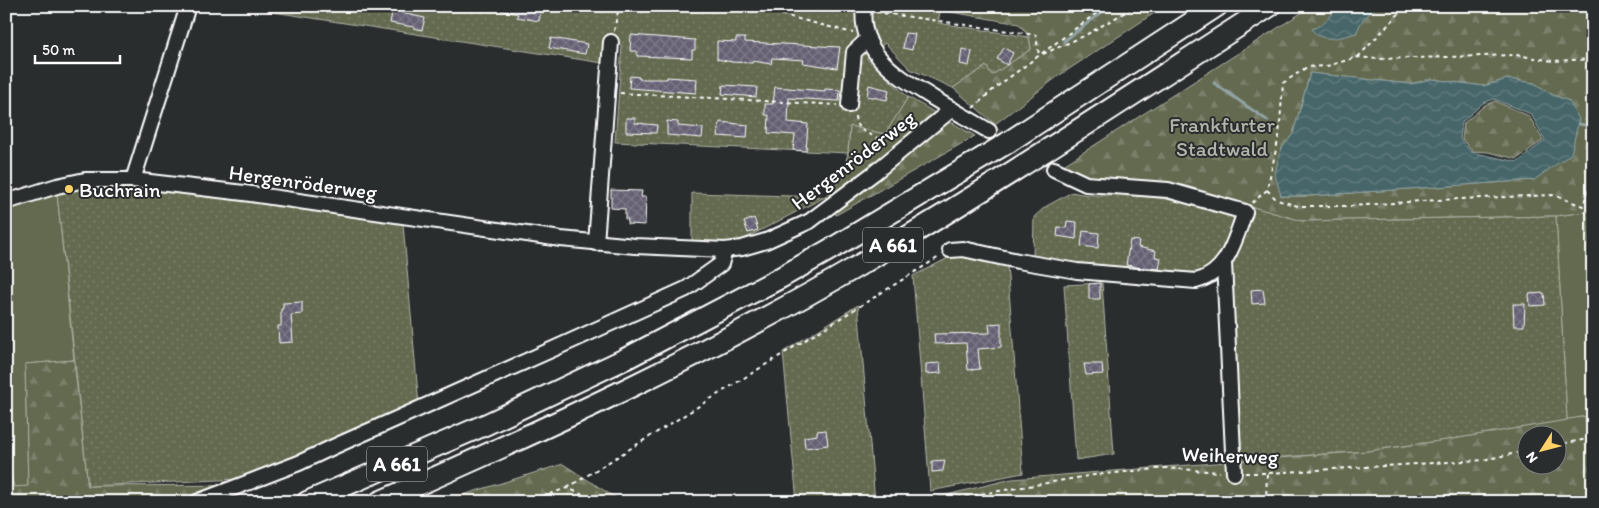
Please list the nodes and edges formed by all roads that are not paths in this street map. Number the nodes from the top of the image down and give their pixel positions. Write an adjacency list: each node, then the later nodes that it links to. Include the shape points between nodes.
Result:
1 (188, 6): 11 (street)
2 (1217, 6): 19 (highway, A 661, via 998,148 836,246 756,290 625,359 487,424)
3 (1270, 6): 20 (highway, A 661, via 1020,168 858,267 636,385)
4 (864, 8): 5 (street)
5 (868, 38): 7 (street, via 854,52); 8 (street, via 876,54 891,70)
6 (611, 42): 13 (street)
7 (849, 105)
8 (958, 112): 9 (street); 14 (street, Hergenröderweg, via 810,221 766,241)
9 (989, 131)
10 (1054, 169): 16 (street, via 1086,184 1168,190 1245,212)
11 (133, 180): 12 (street, Hergenröderweg, via 85,180); 13 (street, Hergenröderweg)
12 (6, 202)
13 (596, 243): 14 (street, Hergenröderweg)
14 (725, 250): 18 (street, via 721,264 686,289 299,463)
15 (950, 250): 16 (street, via 963,249 1077,271 1196,281 1207,277)
16 (1224, 263): 17 (street)
17 (1234, 473)
18 (196, 502)
19 (307, 502)
20 (380, 502)

